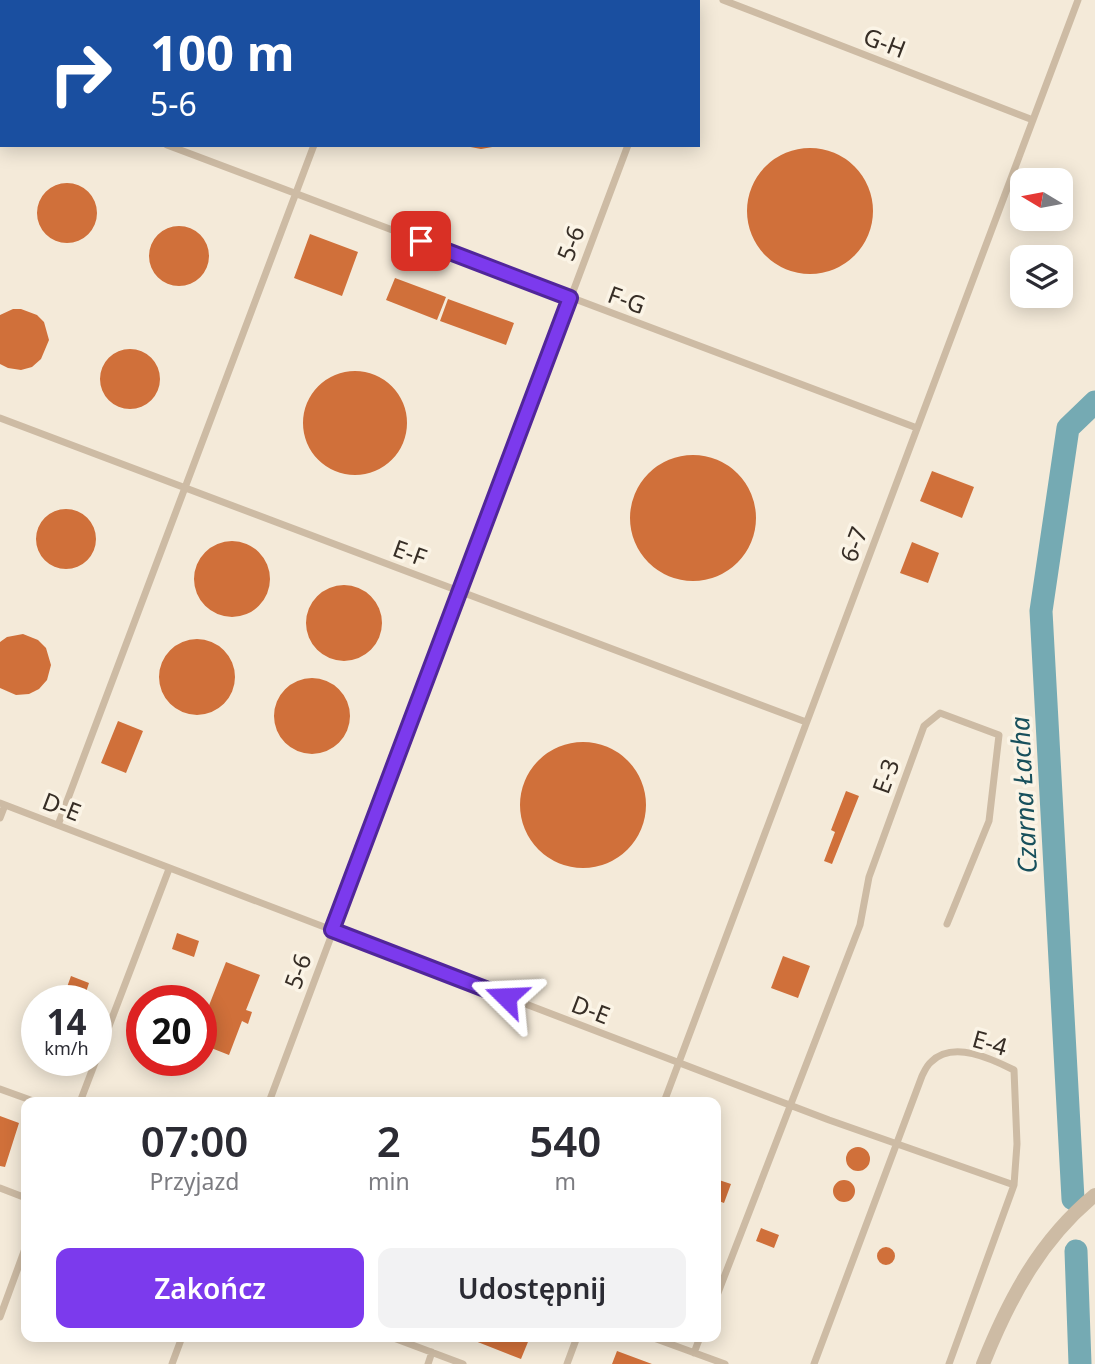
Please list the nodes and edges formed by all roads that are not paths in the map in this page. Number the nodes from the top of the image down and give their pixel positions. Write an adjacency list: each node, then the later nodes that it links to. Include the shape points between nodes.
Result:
1 (723, 0): 3 (lane, G-H)
2 (1077, 0): 3 (lane, 6-7)
3 (1033, 120): 10 (lane, 6-7)
4 (172, 147): 7 (lane, F-G)
5 (313, 147): 7 (lane)
6 (627, 147): 8 (lane, 5-6)
7 (296, 194): 8 (lane, F-G); 11 (lane)
8 (570, 298): 10 (lane, F-G); 12 (lane, 5-6)
9 (0, 418): 11 (lane, E-F)
10 (917, 428): 13 (lane, 6-7)
11 (185, 489): 12 (lane, E-F); 16 (lane)
12 (460, 592): 13 (lane, E-F); 19 (lane, 5-6)
13 (806, 722): 20 (lane, 6-7)
14 (3, 804): 15 (lane); 16 (lane, D-E)
15 (0, 818)
16 (58, 825): 17 (lane, D-E)
17 (169, 869): 19 (lane, D-E); 23 (lane)
18 (947, 923): 26 (lane, E-3, via 989,821 999,735 940,713 925,726 920,738 869,877 860,925)
19 (332, 930): 20 (lane, D-E); 24 (lane, 5-6)
20 (679, 1063): 25 (lane, 6-7); 26 (lane, D-E)
21 (0, 1089): 22 (lane)
22 (22, 1097)
23 (82, 1097)
24 (271, 1097)
25 (666, 1097)
26 (792, 1106): 27 (lane, D-E); 33 (lane)
27 (897, 1144): 28 (lane, D-E); 28 (lane, E-4, via 931,1061 949,1053 971,1052 1014,1070); 47 (lane)
28 (1014, 1185): 48 (lane)
29 (0, 1188): 31 (lane)
30 (1094, 1195): 49 (street, via 1061,1226 1023,1279)
31 (21, 1196)
32 (21, 1260): 34 (lane)
33 (721, 1285)
34 (0, 1317)
35 (180, 1342): 42 (lane)
36 (405, 1342): 40 (lane)
37 (575, 1342): 45 (lane)
38 (664, 1342): 41 (lane)
39 (699, 1342): 41 (lane)
40 (432, 1352): 43 (lane); 44 (lane)
41 (694, 1353): 46 (lane)
42 (172, 1364)
43 (428, 1364)
44 (463, 1364)
45 (567, 1364)
46 (725, 1364)
47 (814, 1364)
48 (949, 1364)
49 (983, 1364)

